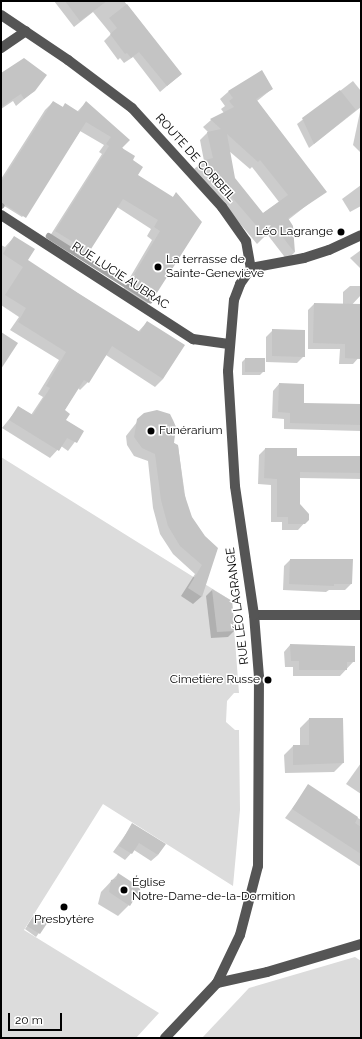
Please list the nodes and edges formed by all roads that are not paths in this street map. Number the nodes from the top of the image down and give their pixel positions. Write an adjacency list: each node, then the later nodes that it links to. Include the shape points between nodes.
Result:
1 (1, 15): 2 (street, ROUTE DE CORBEIL)
2 (26, 31): 3 (street); 6 (street, ROUTE DE CORBEIL, via 109,90 147,124 222,207 246,241)
3 (1, 48)
4 (1, 215): 7 (street, RUE LUCIE AUBRAC, via 193,339)
5 (361, 235): 6 (street, via 304,258)
6 (250, 268): 7 (street, RUE LÉO LAGRANGE, via 234,300)
7 (229, 344): 8 (street, RUE LÉO LAGRANGE, via 228,371 235,486)
8 (254, 615): 9 (street); 11 (street, RUE LÉO LAGRANGE, via 259,677 258,866 240,935)
9 (361, 615)
10 (361, 944): 11 (street, via 267,972)
11 (217, 983): 12 (street, RUE LÉO LAGRANGE)
12 (165, 1038)

